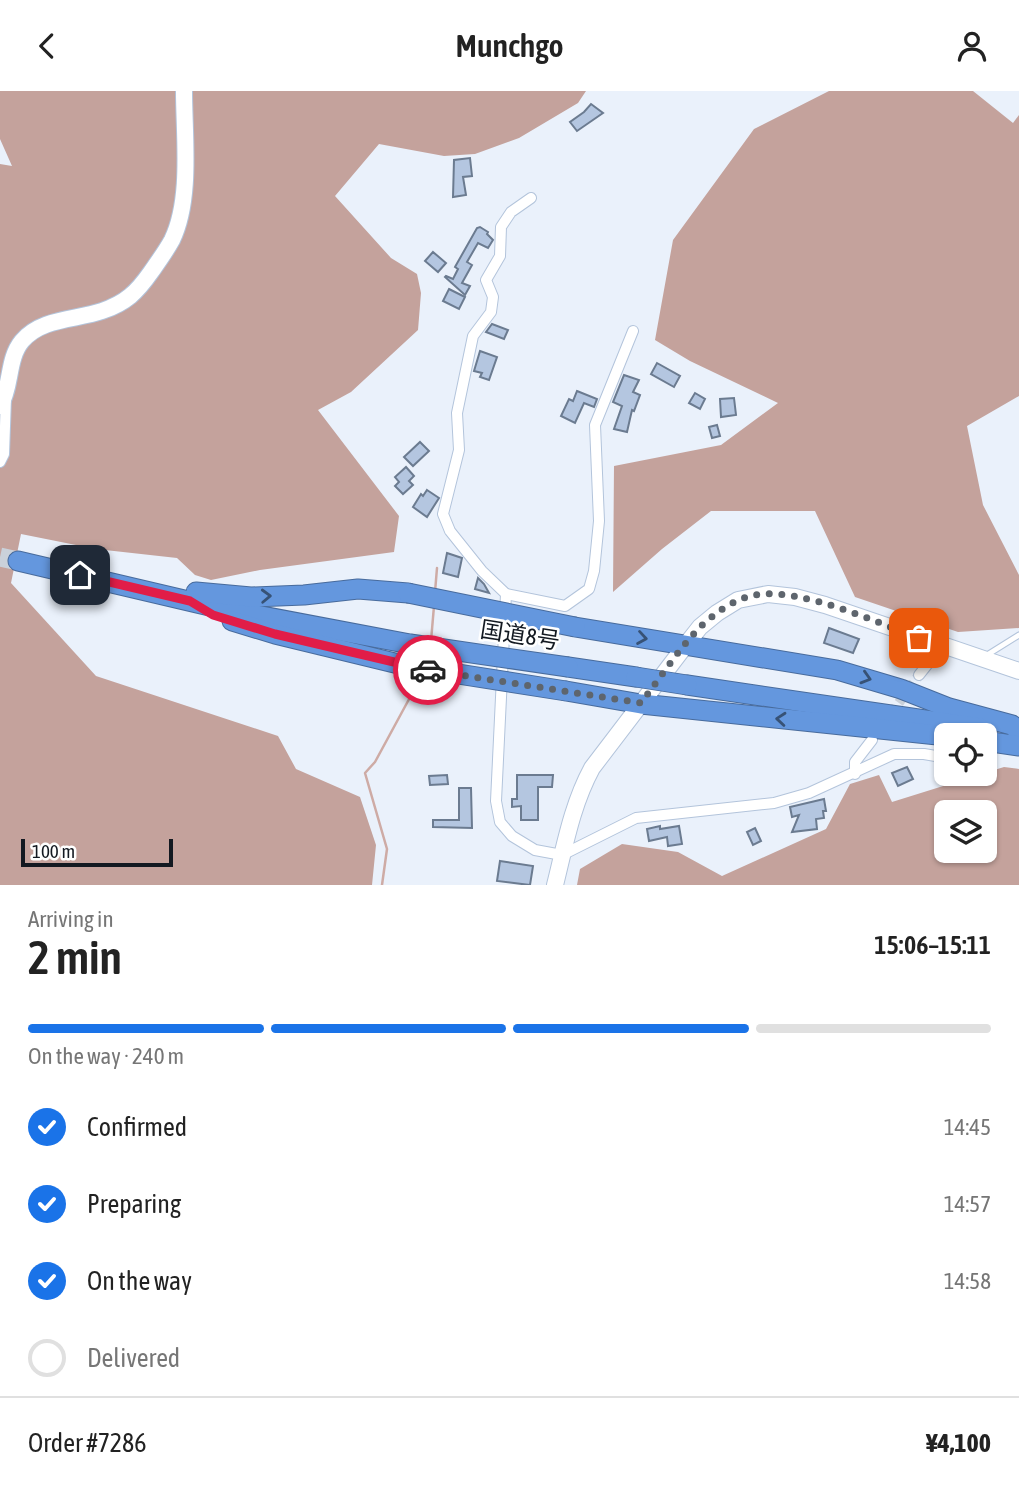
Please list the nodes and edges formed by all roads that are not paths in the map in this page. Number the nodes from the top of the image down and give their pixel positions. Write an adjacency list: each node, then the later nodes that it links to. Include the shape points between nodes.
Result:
1 (184, 91): 4 (main road, via 184,183 173,238 135,294 103,310 44,325 20,342)
2 (531, 198): 6 (street, via 511,212 501,227 500,256 486,280 493,297 491,311 473,336 457,413 458,450 443,514 450,531)
3 (633, 331): 6 (street, via 595,425 599,521 589,589 565,607)
4 (3, 401): 5 (street, via 4,454)
5 (0, 462)
6 (506, 594): 22 (street, via 496,801 500,822 535,850)
7 (190, 601): 9 (highway, 国道8号, one-way to 9, bridge, via 23,562 251,597 358,589 408,593); 14 (highway, bridge, via 213,615 275,634 407,666); 15 (highway, 国道8号, bridge, via 410,644)
8 (1019, 635): 11 (lane)
9 (685, 646): 10 (main road, via 700,628 738,600 768,594 825,605); 14 (main road); 15 (highway, one-way to 15, via 837,670 1012,725)
10 (942, 646): 11 (main road); 13 (street)
11 (981, 658): 12 (main road)
12 (1019, 671)
13 (919, 675)
14 (641, 703): 16 (highway, one-way to 14); 22 (main road, via 581,788)
15 (1019, 733)
16 (934, 735)
17 (872, 740): 21 (street, via 855,762)
18 (997, 743): 19 (highway)
19 (1019, 746)
20 (934, 756): 21 (street, via 894,754)
21 (855, 774): 22 (street, via 774,803 636,818)
22 (562, 855): 23 (main road)
23 (555, 885)

